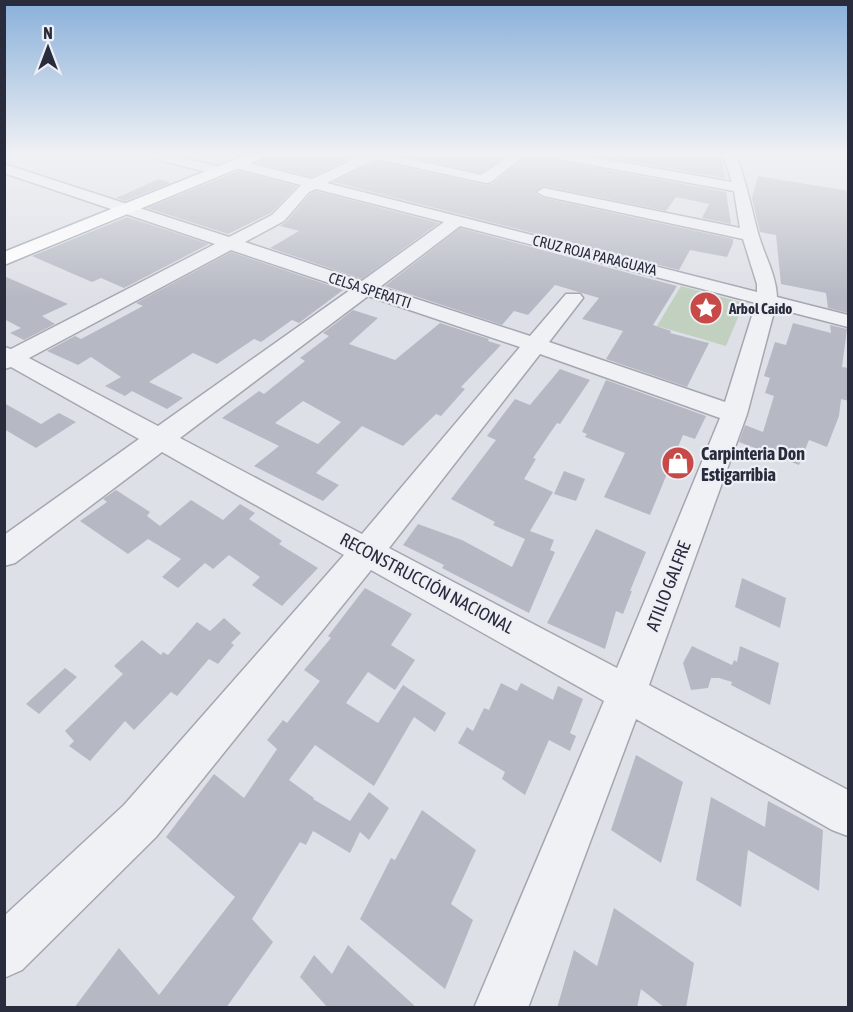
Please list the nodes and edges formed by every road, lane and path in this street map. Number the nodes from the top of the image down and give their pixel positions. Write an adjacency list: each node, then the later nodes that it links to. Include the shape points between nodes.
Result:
1 (106, 202): 7 (street, CELSA SPERATTI)
2 (143, 202): 7 (main road)
3 (292, 202): 10 (street, via 278,218)
4 (387, 202): 8 (street, CRUZ ROJA PARAGUAYA)
5 (593, 202): 9 (street)
6 (744, 202): 9 (street, ATILIO GALFRE)
7 (126, 209): 10 (street, CELSA SPERATTI); 11 (main road)
8 (458, 220): 12 (street); 14 (street, CRUZ ROJA PARAGUAYA)
9 (750, 235): 14 (street, ATILIO GALFRE, via 767,284)
10 (228, 243): 12 (street, CELSA SPERATTI); 17 (street)
11 (7, 256)
12 (366, 288): 16 (street, CELSA SPERATTI); 19 (street)
13 (573, 298): 16 (street)
14 (767, 299): 15 (street, CRUZ ROJA PARAGUAYA); 18 (street, ATILIO GALFRE)
15 (849, 321)
16 (535, 345): 18 (street, CELSA SPERATTI); 20 (street)
17 (7, 358): 19 (street, RECONSTRUCCIÓN NACIONAL)
18 (734, 414): 22 (street, ATILIO GALFRE)
19 (160, 439): 20 (street, RECONSTRUCCIÓN NACIONAL); 21 (street)
20 (367, 551): 22 (street, RECONSTRUCCIÓN NACIONAL); 24 (street, via 140,821)
21 (4, 554)
22 (627, 692): 23 (street, RECONSTRUCCIÓN NACIONAL); 25 (street, ATILIO GALFRE)
23 (849, 814)
24 (4, 952)
25 (501, 1008)

